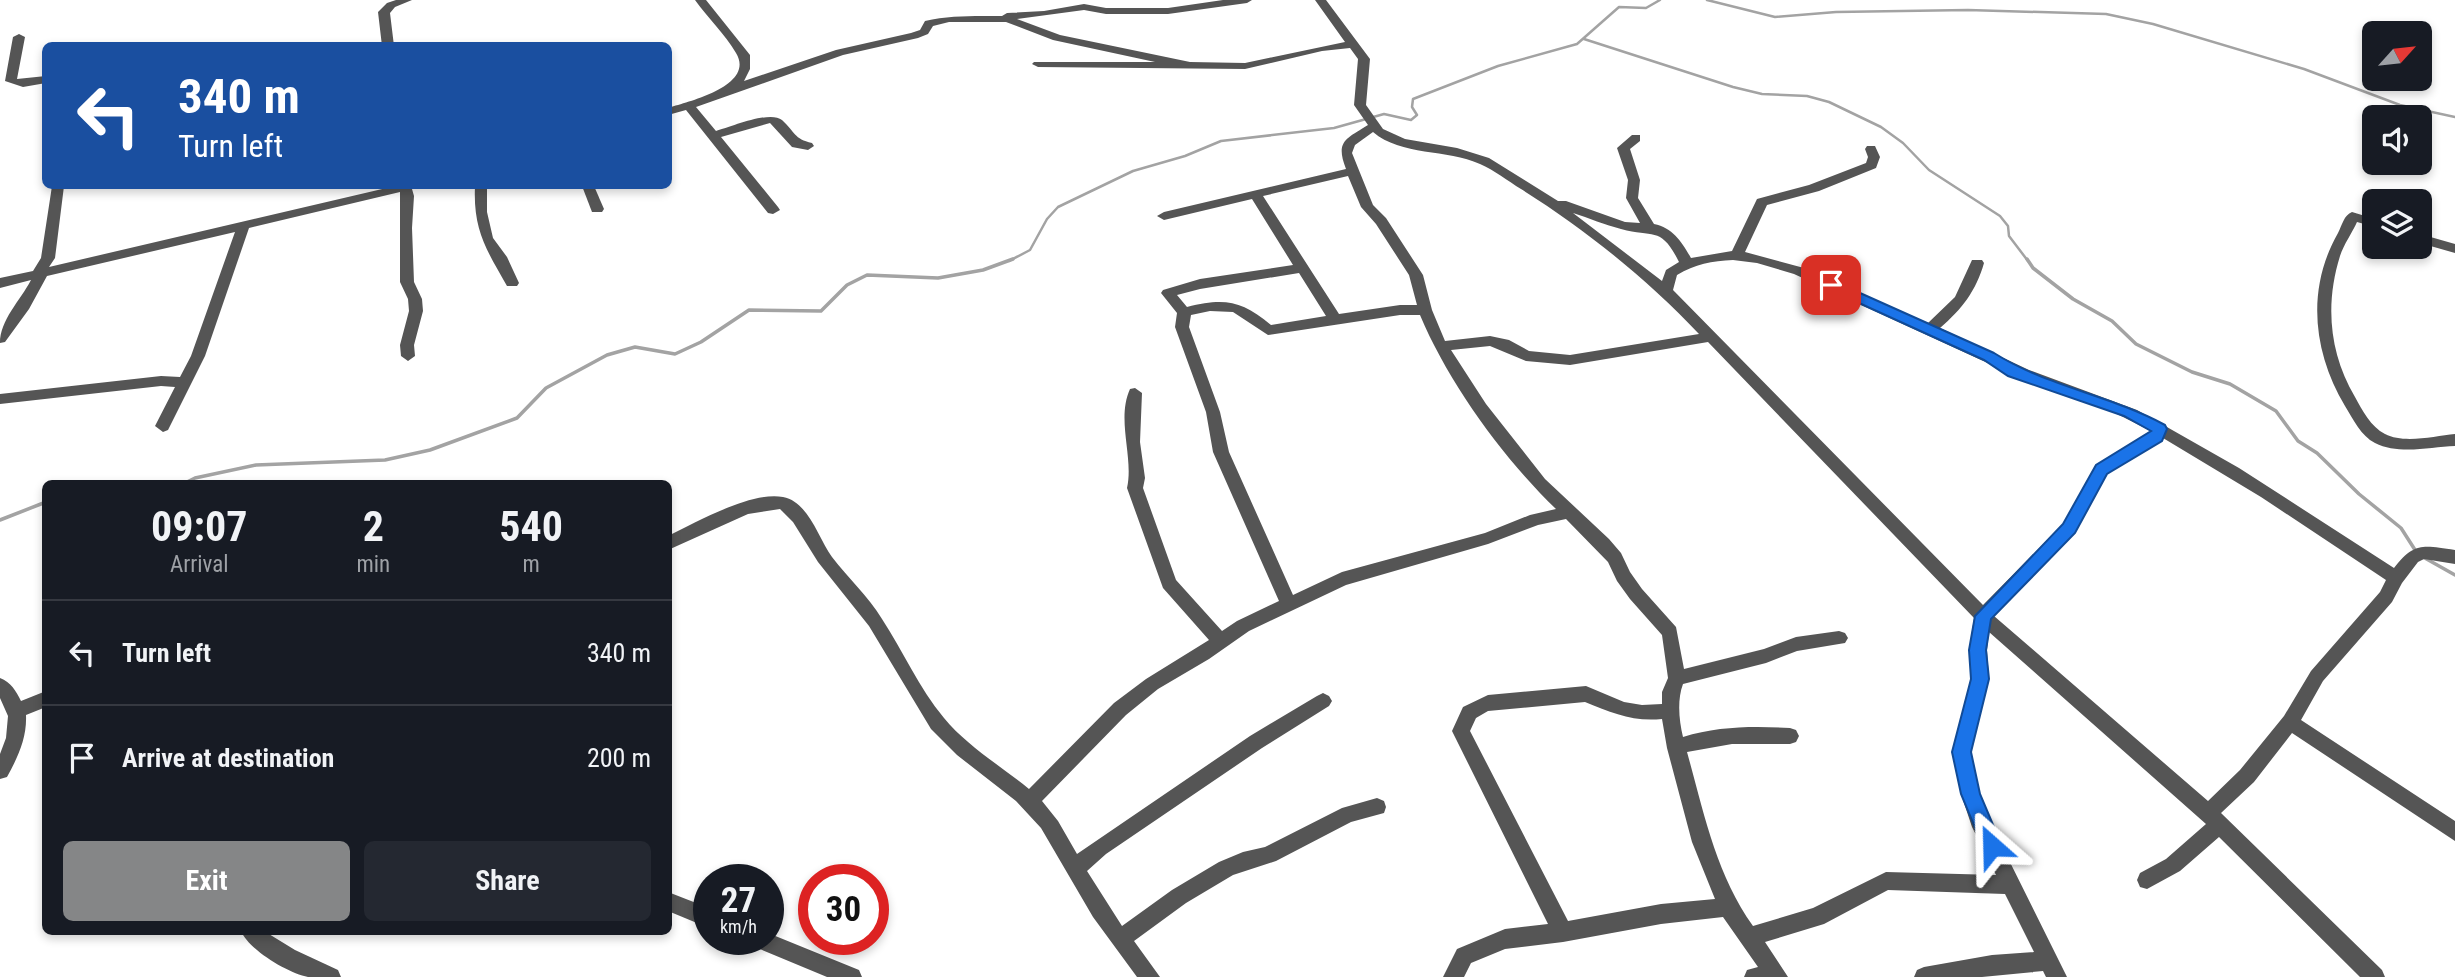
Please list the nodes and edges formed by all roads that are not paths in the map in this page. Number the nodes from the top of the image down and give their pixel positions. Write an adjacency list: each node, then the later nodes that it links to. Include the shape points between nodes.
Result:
1 (407, 0): 7 (street, via 384,12)
2 (700, 0): 12 (street, via 744,55 742,79)
3 (1247, 0): 5 (street, via 1168,11 1084,7)
4 (1320, 0): 8 (street)
5 (994, 18): 10 (street, via 1057,38); 12 (street, via 929,23 924,32 914,36 841,52)
6 (19, 37): 11 (street, via 11,81)
7 (388, 42)
8 (1353, 44): 10 (street, via 1245,66); 15 (street, via 1364,60 1360,105)
9 (1038, 64): 10 (street)
10 (1188, 65)
11 (42, 80)
12 (729, 90): 13 (street)
13 (688, 105): 14 (street); 16 (street)
14 (672, 111)
15 (1370, 121): 20 (street, via 1349,143 1346,153); 27 (street, via 1387,137 1485,161)
16 (716, 135): 18 (street, via 770,119 796,144); 29 (street, via 748,185)
17 (1636, 138): 33 (street, via 1623,148 1634,180 1632,198)
18 (808, 146)
19 (1871, 149): 36 (street, via 1872,165 1762,202 1738,250)
20 (1352, 171): 26 (street); 44 (street, via 1367,207 1416,275)
21 (58, 189): 40 (street, via 48,258)
22 (408, 189): 51 (street, via 407,282 416,311)
23 (481, 189): 42 (street, via 480,212 487,239)
24 (589, 189): 28 (street)
25 (374, 191): 32 (street)
26 (1255, 194): 30 (street); 39 (street)
27 (1551, 202): 33 (street, via 1624,226); 43 (street)
28 (597, 209)
29 (773, 211)
30 (1164, 216)
31 (2362, 219): 57 (street, via 2352,216 2336,248 2325,295 2322,329 2329,361 2342,390 2378,438 2392,442)
32 (244, 225): 40 (street); 52 (street)
33 (1649, 227): 38 (street, via 1675,242)
34 (2432, 242): 35 (street)
35 (2455, 249)
36 (1740, 256): 38 (street, via 1715,256); 47 (street, via 1806,274)
37 (1977, 263): 47 (street, via 1971,287)
38 (1687, 264): 43 (street, via 1671,273)
39 (1302, 268): 45 (street, via 1168,293); 46 (street)
40 (40, 273): 41 (street); 49 (street, via 24,306)
41 (0, 283)
42 (512, 283)
43 (1665, 291): 48 (street)
44 (1425, 310): 46 (street); 50 (street)
45 (1184, 312): 46 (street, via 1222,303 1249,314 1268,330); 62 (street, via 1182,327 1213,412 1221,452)
46 (1336, 321)
47 (1930, 329): 56 (street, via 2014,372 2129,412)
48 (1711, 337): 50 (street, via 1570,360 1526,356 1490,341); 63 (street)
49 (0, 338)
50 (1441, 346): 58 (street, via 1513,450)
51 (408, 356)
52 (185, 383): 54 (street, via 161,381); 55 (street)
53 (1135, 393): 65 (street, via 1135,488 1169,583)
54 (0, 399)
55 (163, 426)
56 (2159, 429): 61 (street); 63 (street, via 2156,437 2101,470 2069,528)
57 (2455, 440)
58 (1569, 512): 62 (street, via 1342,579); 66 (street, via 1615,558 1623,576 1670,632)
59 (672, 542): 76 (street, via 733,514 785,503 868,613 939,725)
60 (2455, 557): 61 (street, via 2422,552 2412,557)
61 (2396, 578): 72 (street, via 2386,597 2317,676)
62 (1289, 602): 65 (street)
63 (1983, 616): 78 (street); 82 (street, via 1980,679 1962,752 1982,827)
64 (1839, 638): 66 (street, via 1796,644)
65 (1221, 642): 76 (street, via 1120,709)
66 (1677, 678): 71 (street)
67 (0, 686): 70 (street)
68 (42, 701): 70 (street)
69 (1323, 701): 80 (street)
70 (17, 710): 75 (street, via 15,742)
71 (1669, 710): 74 (street); 86 (street, via 1642,713 1586,694 1488,703 1474,706 1465,716 1461,732)
72 (2290, 722): 78 (street); 79 (street)
73 (1790, 736): 74 (street, via 1744,734 1700,739)
74 (1676, 748): 84 (street, via 1702,842)
75 (0, 771)
76 (1029, 802): 80 (street, via 1047,821)
77 (1377, 807): 89 (street, via 1340,817 1267,856 1246,860 1191,886)
78 (2213, 819): 81 (street, via 2173,865); 100 (street)
79 (2455, 832)
80 (1074, 869): 89 (street)
81 (2147, 880)
82 (2011, 884): 88 (street, via 1886,881 1817,917); 91 (street)
83 (672, 903): 85 (street)
84 (1728, 907): 86 (street); 88 (street)
85 (693, 911)
86 (1563, 932): 95 (street, via 1505,939 1483,947 1464,956)
87 (253, 935): 92 (street)
88 (1748, 937): 98 (street)
89 (1121, 939): 94 (street)
90 (784, 949): 93 (street)
91 (2052, 969): 99 (street, via 1992,965)
92 (331, 977)
93 (852, 977)
94 (1150, 977)
95 (1453, 977)
96 (1754, 977): 97 (street)
97 (1760, 977)
98 (1778, 977)
99 (1924, 977)
100 (2375, 977)

